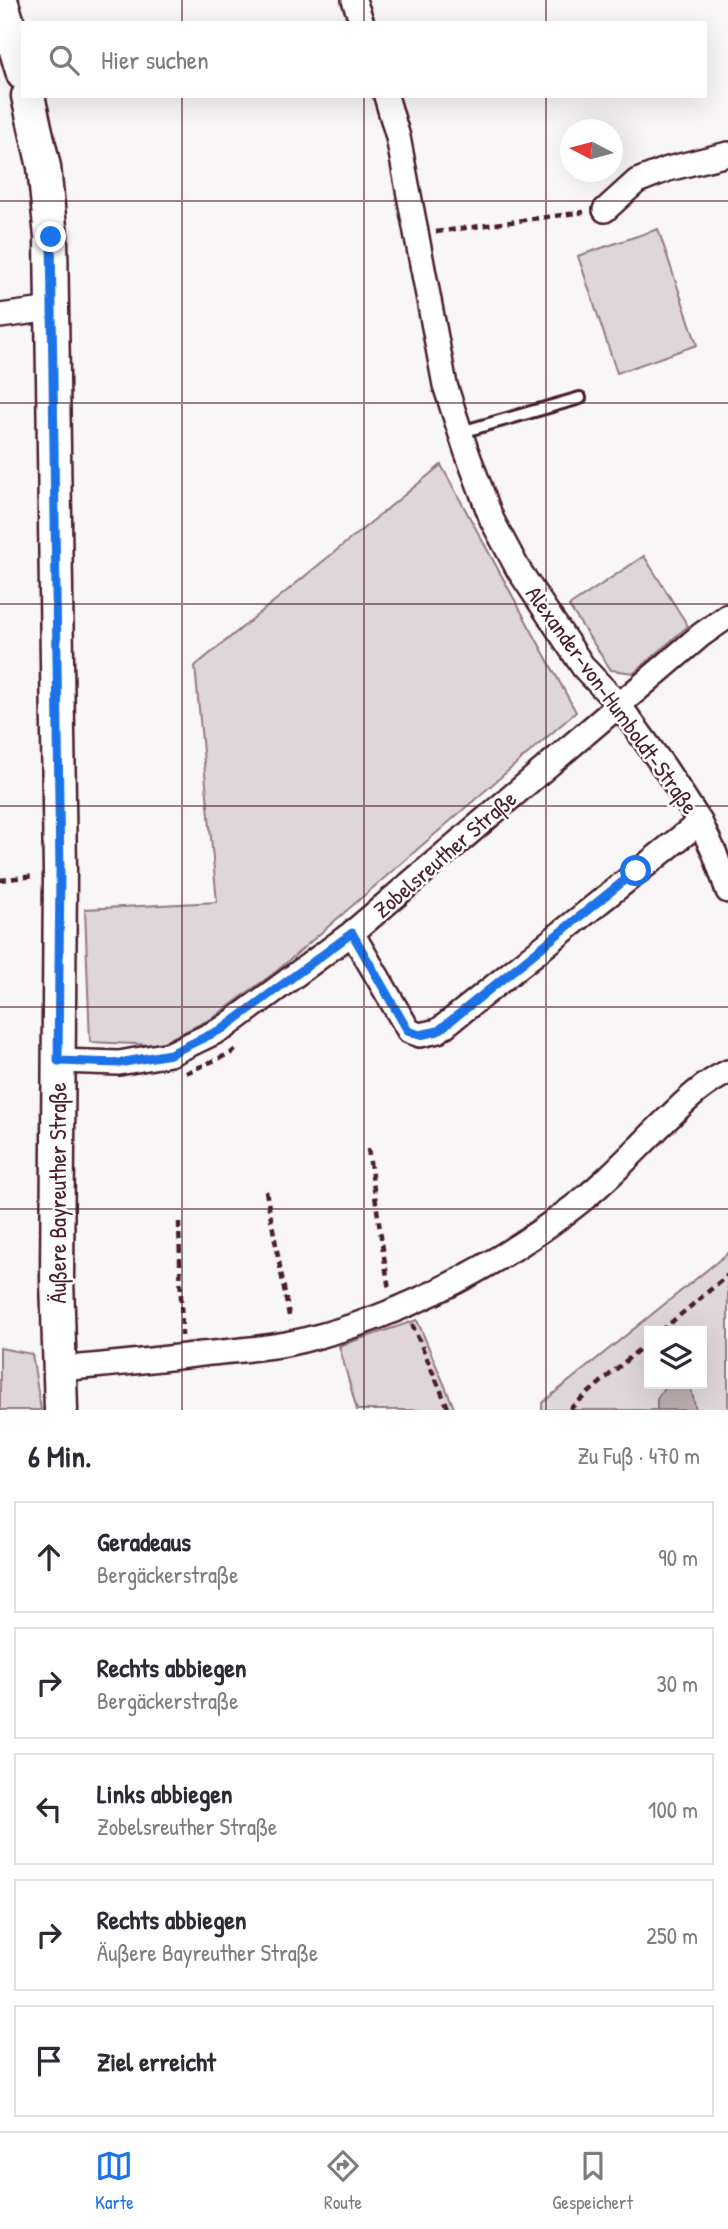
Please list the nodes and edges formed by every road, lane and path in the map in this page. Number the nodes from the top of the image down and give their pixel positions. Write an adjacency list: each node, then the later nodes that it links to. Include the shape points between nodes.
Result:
1 (1, 0): 4 (street)
2 (354, 0): 3 (street)
3 (361, 21)
4 (21, 67)
5 (28, 98): 10 (street, Äußere Bayreuther Straße, via 44,167)
6 (387, 98): 9 (street, Alexander-von-Humboldt-Straße)
7 (728, 153): 8 (street, via 637,181)
8 (605, 210): 9 (path)
9 (417, 234): 13 (street, Alexander-von-Humboldt-Straße, via 445,385)
10 (52, 309): 11 (street); 19 (street, Äußere Bayreuther Straße)
11 (0, 316)
12 (580, 398): 13 (lane)
13 (461, 432): 15 (street, Alexander-von-Humboldt-Straße, via 492,520 518,569 584,668)
14 (728, 616): 15 (street, Zobelsreuther Straße)
15 (619, 705): 16 (street, Alexander-von-Humboldt-Straße); 18 (street, Zobelsreuther Straße)
16 (700, 822): 17 (street, Alexander-von-Humboldt-Straße); 18 (street, via 438,1031 420,1035 408,1031)
17 (728, 891)
18 (352, 933): 19 (street, Zobelsreuther Straße, via 224,1028 170,1054 119,1063)
19 (58, 1061): 30 (street, Äußere Bayreuther Straße)
20 (728, 1072): 25 (street, via 712,1079 580,1202 536,1236)
21 (368, 1149): 25 (path)
22 (266, 1191): 27 (path)
23 (179, 1222): 29 (path)
24 (728, 1275): 26 (path)
25 (398, 1308): 27 (street); 32 (path)
26 (667, 1326)
27 (294, 1342): 29 (street)
28 (644, 1345): 33 (path)
29 (182, 1357): 30 (street)
30 (59, 1369): 31 (street, Äußere Bayreuther Straße)
31 (61, 1410)
32 (449, 1410)
33 (571, 1410)

